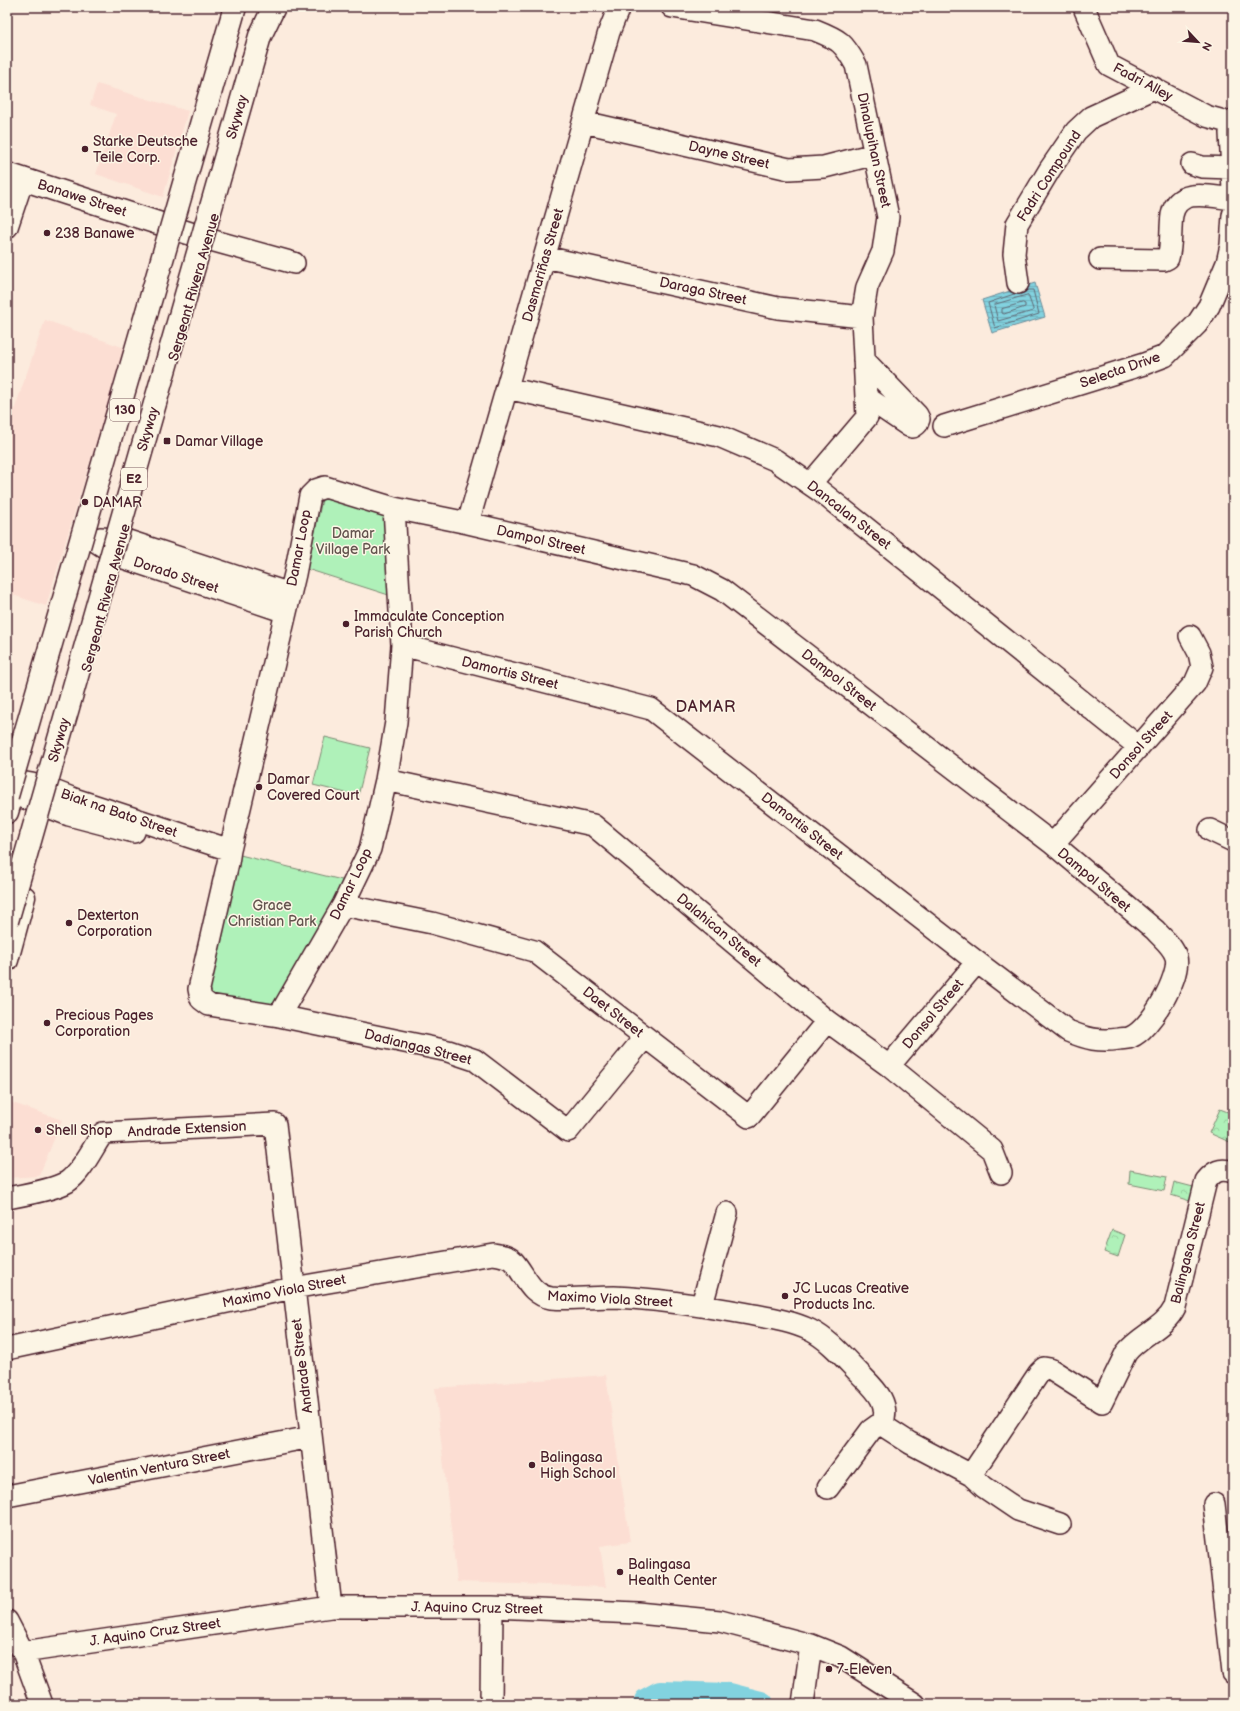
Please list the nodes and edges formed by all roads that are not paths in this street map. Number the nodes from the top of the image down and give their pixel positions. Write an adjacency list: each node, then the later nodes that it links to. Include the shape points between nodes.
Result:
1 (235, 7): 39 (main road, E2, bridge)
2 (240, 7): 18 (main road, 130)
3 (273, 7): 19 (main road, Sergeant Rivera Avenue / 130); 46 (main road, Skyway / E2, bridge, via 260,36)
4 (619, 7): 8 (street, Dasmariñas Street, via 609,32)
5 (672, 7): 10 (street, Dinalupihan Street, via 815,30 846,47 856,65)
6 (1085, 10): 7 (street, Fadri Alley, via 1106,62)
7 (1154, 88): 9 (street, Fadri Alley, via 1206,116); 23 (street, Fadri Compound, via 1091,117 1076,131 1017,224 1014,254)
8 (584, 122): 10 (street, Dayne Street, via 789,169 824,167); 20 (street, Dasmariñas Street)
9 (1232, 122): 12 (street)
10 (875, 154): 24 (street, Dinalupihan Street, via 888,217 882,251 867,287)
11 (1192, 164): 12 (street)
12 (1232, 168): 14 (street)
13 (15, 177): 17 (street); 18 (main road, Banawe Street)
14 (1233, 190)
15 (1233, 199): 21 (street, via 1184,196 1172,214 1168,258 1164,260)
16 (1233, 215): 28 (street, Selecta Drive, via 1231,245 1220,284 1197,324 1164,356)
17 (7, 227)
18 (178, 230): 19 (main road, Banawe Street); 32 (main road, 130)
19 (207, 239): 22 (street, Banawe Street); 33 (main road, Sergeant Rivera Avenue / 130)
20 (545, 256): 24 (street, Daraga Street, via 778,308); 26 (street, Dasmariñas Street)
21 (1100, 259)
22 (294, 263)
23 (1018, 283)
24 (862, 317): 25 (street, Dinalupihan Street)
25 (864, 360): 27 (street, Dinalupihan Street); 27 (street, via 917,415 917,424 913,427 908,426)
26 (507, 388): 29 (street, Dancalan Street, via 719,436 775,460); 31 (street, Dasmariñas Street)
27 (866, 397): 29 (street, Dinalupihan Street, via 867,417)
28 (944, 426)
29 (810, 484): 37 (street, Dancalan Street)
30 (394, 508): 31 (street, Dampol Street); 34 (street, Damar Loop, via 325,487 316,490 310,496); 36 (street, Damar Loop)
31 (468, 523): 43 (street, Dampol Street, via 693,575 722,590)
32 (88, 537): 33 (street, Dorado Street); 39 (main road, 130)
33 (120, 548): 34 (street, Dorado Street); 40 (main road, Sergeant Rivera Avenue / 130)
34 (288, 603): 44 (street, Damar Loop)
35 (1190, 636): 37 (street, Donsol Street, via 1199,653 1202,667 1195,683)
36 (402, 645): 38 (street, Damar Loop, via 396,722); 48 (street, Damortis Street, via 652,709)
37 (1139, 747): 43 (street, Donsol Street)
38 (386, 780): 45 (street, Damar Loop, via 370,849); 52 (street, Dalahican Street, via 593,825)
39 (9, 793): 40 (street, Biak na Bato Street)
40 (51, 799): 44 (street, Biak na Bato Street, via 69,815); 47 (main road, Sergeant Rivera Avenue / 130)
41 (1210, 830): 42 (street)
42 (1233, 841)
43 (1053, 844): 50 (street, Dampol Street, via 1169,944 1176,957 1174,980)
44 (229, 857): 49 (street, Damar Loop, via 199,989)
45 (343, 904): 51 (street, Damar Loop); 53 (street, Daet Street, via 432,923 534,951)
46 (7, 921)
47 (7, 960)
48 (977, 962): 50 (street, Damortis Street, via 1068,1031 1084,1038 1104,1041 1132,1037 1148,1022); 54 (street, Donsol Street)
49 (201, 998): 51 (street, Dadiangas Street, via 209,1005)
50 (1162, 1003)
51 (279, 1016): 53 (street, Dadiangas Street, via 475,1060 568,1131)
52 (827, 1021): 53 (street, Daet Street, via 749,1117); 54 (street, Dalahican Street)
53 (645, 1037)
54 (889, 1066): 57 (street, Dalahican Street, via 992,1150)
55 (275, 1124): 58 (street, Andrade Extension, via 103,1133 83,1165 67,1182); 60 (street, Andrade Street)
56 (1233, 1172): 65 (street, Balingasa Street, via 1218,1171 1206,1181 1175,1307 1168,1319 1136,1342 1126,1353 1102,1402 1050,1369 1044,1368)
57 (1001, 1173)
58 (7, 1198)
59 (726, 1213): 61 (street)
60 (293, 1288): 61 (street, Maximo Viola Street, via 493,1254 512,1260 531,1287 550,1298 615,1297); 62 (street, Maximo Viola Street); 64 (street, Andrade Street)
61 (702, 1305): 63 (street, Maximo Viola Street, via 785,1321 825,1339 883,1400)
62 (7, 1349)
63 (882, 1425): 65 (street); 66 (street, via 871,1430)
64 (311, 1437): 67 (street, Valentin Ventura Street); 70 (street, Andrade Street)
65 (971, 1475): 69 (street, via 1018,1510)
66 (828, 1488)
67 (7, 1496)
68 (1214, 1504): 72 (street)
69 (1060, 1524)
70 (331, 1607): 71 (street, J. Aquino Cruz Street); 75 (street, J. Aquino Cruz Street)
71 (492, 1607): 74 (street, J. Aquino Cruz Street, via 638,1613 720,1621); 79 (street)
72 (1229, 1608): 76 (street)
73 (7, 1621): 75 (street)
74 (812, 1645): 77 (street); 80 (street, J. Aquino Cruz Street, via 841,1656)
75 (23, 1652): 78 (street)
76 (1233, 1673)
77 (804, 1701)
78 (42, 1704)
79 (491, 1704)
80 (915, 1704)

